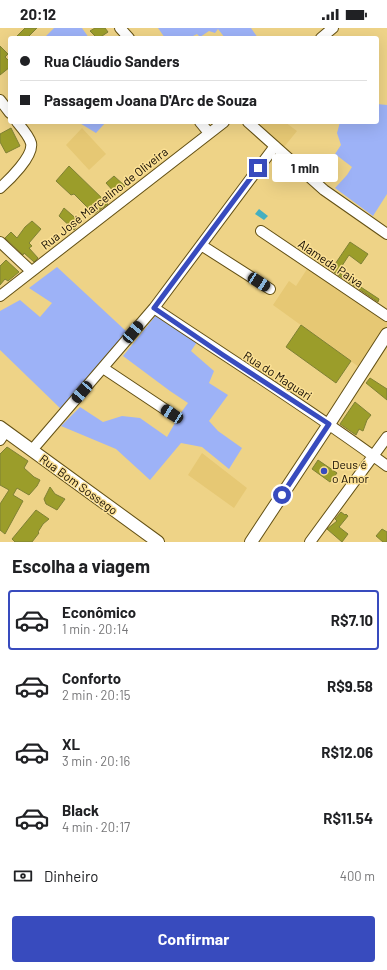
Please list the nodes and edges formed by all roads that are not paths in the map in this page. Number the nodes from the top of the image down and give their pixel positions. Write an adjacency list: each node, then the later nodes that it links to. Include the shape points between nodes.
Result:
1 (120, 28): 3 (street)
2 (334, 28): 4 (street)
3 (127, 36)
4 (324, 36)
5 (0, 100): 6 (street)
6 (8, 110)
7 (19, 124): 13 (street, via 31,143 31,150 28,157)
8 (202, 124): 11 (street)
9 (221, 124): 11 (street, Rua José Marcelino de Oliveira)
10 (250, 124): 12 (street)
11 (209, 133): 18 (street, Rua José Marcelino de Oliveira)
12 (275, 146): 15 (street, via 324,190); 17 (street)
13 (0, 188)
14 (261, 231): 22 (street, Alameda Paiva)
15 (387, 234)
16 (0, 242): 18 (street)
17 (201, 245): 19 (street); 21 (street)
18 (31, 271): 20 (street, Rua José Marcelino de Oliveira)
19 (270, 289)
20 (0, 296)
21 (154, 308): 24 (street); 26 (street, Rua do Maguari)
22 (387, 316)
23 (387, 334): 26 (main road)
24 (103, 368): 25 (street); 29 (street)
25 (172, 414)
26 (329, 424): 30 (street, Rua do Maguari); 33 (main road)
27 (2, 433): 29 (main road, Rua Bom Sossego)
28 (387, 438): 30 (street)
29 (32, 450): 32 (main road, Rua Bom Sossego)
30 (374, 456): 31 (street, Rua do Maguari); 34 (street)
31 (387, 466)
32 (158, 542)
33 (251, 542)
34 (310, 542)

